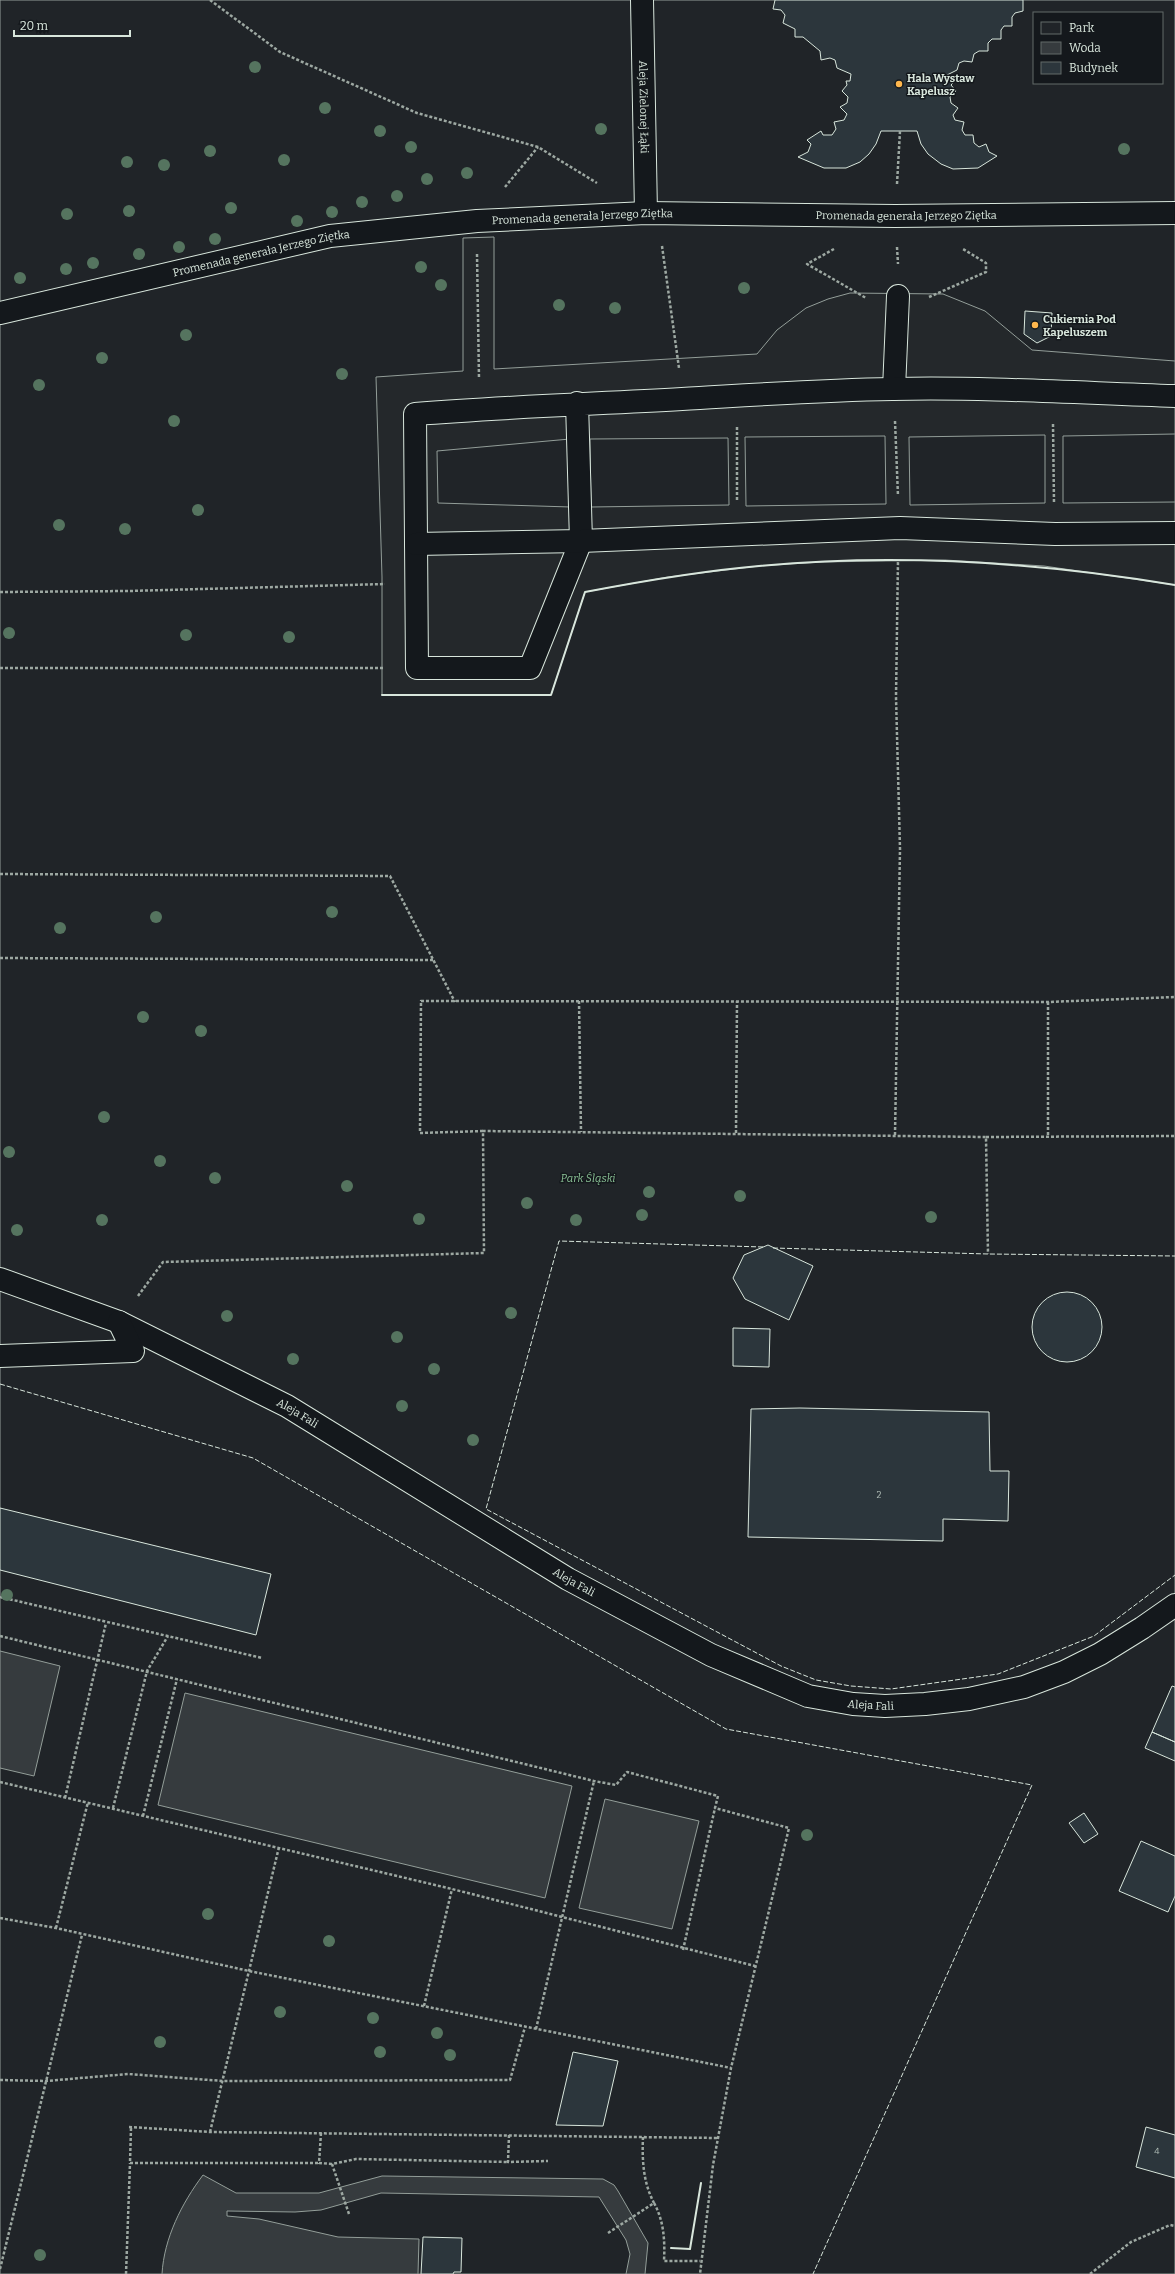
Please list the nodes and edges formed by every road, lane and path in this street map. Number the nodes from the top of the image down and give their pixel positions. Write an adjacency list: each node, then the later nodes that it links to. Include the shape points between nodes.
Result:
1 (210, 0): 4 (path, via 280,52 417,113)
2 (642, 0): 6 (street, Aleja Zielonej Łąki)
3 (900, 131): 8 (path)
4 (538, 147): 5 (path); 9 (path)
5 (599, 184)
6 (651, 213): 8 (street, Promenada generała Jerzego Ziętka); 9 (street, Promenada generała Jerzego Ziętka); 18 (path)
7 (1175, 213): 8 (street, Promenada generała Jerzego Ziętka)
8 (895, 216)
9 (477, 221): 13 (street, Promenada generała Jerzego Ziętka, via 330,236); 20 (path)
10 (840, 245): 12 (path, via 807,264 857,295)
11 (957, 245): 12 (path, via 986,263 986,272)
12 (898, 304): 14 (street)
13 (0, 313)
14 (894, 389): 15 (street); 16 (street); 21 (path)
15 (1052, 391): 17 (street); 23 (path)
16 (737, 395): 18 (street); 24 (path)
17 (1175, 396)
18 (683, 399): 19 (street)
19 (577, 404): 20 (street); 25 (street)
20 (480, 409): 26 (street, via 415,414)
21 (900, 528): 23 (street); 24 (street)
22 (1175, 533): 23 (street)
23 (1055, 534)
24 (738, 536): 25 (street)
25 (581, 541): 26 (street); 31 (street, via 530,668)
26 (416, 544): 28 (street)
27 (898, 565): 40 (path, via 896,697 900,849)
28 (417, 583): 29 (path, via 129,592); 31 (street)
29 (0, 592)
30 (0, 668): 31 (path)
31 (417, 668)
32 (0, 874): 34 (path, via 390,876)
33 (0, 958): 34 (path)
34 (433, 960): 38 (path)
35 (1175, 997): 39 (path)
36 (579, 1001): 37 (path); 38 (path); 42 (path)
37 (737, 1001): 40 (path); 43 (path)
38 (455, 1002): 41 (path, via 421,1001 420,1133)
39 (1048, 1002): 40 (path); 47 (path)
40 (897, 1003): 44 (path)
41 (483, 1131): 42 (path); 50 (path, via 484,1253 163,1262)
42 (581, 1132): 43 (path)
43 (736, 1133): 44 (path)
44 (896, 1135): 46 (path)
45 (1175, 1136): 47 (path)
46 (986, 1137): 47 (path); 48 (path)
47 (1048, 1137)
48 (988, 1254)
49 (0, 1279): 50 (street, Aleja Fali)
50 (119, 1322): 51 (street, via 133,1351); 53 (street, Aleja Fali, via 287,1406 568,1579 711,1655 808,1696 853,1704 884,1706 969,1699 1024,1687 1064,1672 1100,1654)
51 (0, 1356)
52 (0, 1598): 54 (path)
53 (1175, 1605)
54 (106, 1623): 56 (path); 58 (path)
55 (0, 1636): 58 (path)
56 (168, 1636): 57 (path); 59 (path)
57 (262, 1658)
58 (98, 1660): 59 (path); 63 (path)
59 (147, 1671): 60 (path); 65 (path)
60 (177, 1679): 61 (path); 67 (path)
61 (594, 1781): 66 (path, via 616,1785 628,1772 718,1796); 70 (path)
62 (0, 1782): 63 (path)
63 (65, 1798): 64 (path)
64 (88, 1802): 65 (path); 72 (path)
65 (113, 1808): 67 (path)
66 (715, 1808): 74 (path); 75 (path, via 789,1828)
67 (143, 1816): 68 (path)
68 (279, 1847): 69 (path); 76 (path)
69 (452, 1889): 70 (path); 77 (path)
70 (563, 1917): 74 (path); 79 (path)
71 (0, 1918): 72 (path)
72 (56, 1928): 73 (path)
73 (82, 1935): 76 (path); 82 (path)
74 (683, 1950): 75 (path)
75 (755, 1966): 80 (path)
76 (249, 1971): 77 (path); 83 (path)
77 (424, 2006): 78 (path)
78 (525, 2027): 79 (path); 83 (path, via 510,2080)
79 (536, 2029): 80 (path)
80 (731, 2068): 88 (path)
81 (0, 2080): 82 (path)
82 (46, 2081): 83 (path, via 128,2074); 99 (path)
83 (223, 2081): 84 (path)
84 (210, 2132): 85 (path); 90 (path, via 130,2128)
85 (320, 2133): 86 (path); 92 (path)
86 (509, 2135): 87 (path); 91 (path)
87 (643, 2137): 88 (path); 94 (path, via 642,2158 647,2189)
88 (718, 2138): 98 (path)
89 (548, 2161): 91 (path)
90 (130, 2162): 92 (path); 100 (path)
91 (508, 2162): 93 (path, via 356,2159)
92 (319, 2163): 93 (path)
93 (332, 2164): 95 (path)
94 (654, 2203): 97 (path); 98 (path, via 659,2213 664,2238 664,2261)
95 (349, 2214)
96 (1175, 2226): 102 (path, via 1170,2225 1131,2242)
97 (608, 2233)
98 (700, 2261): 101 (path)
99 (0, 2269)
100 (126, 2274)
101 (700, 2274)
102 (1090, 2274)

